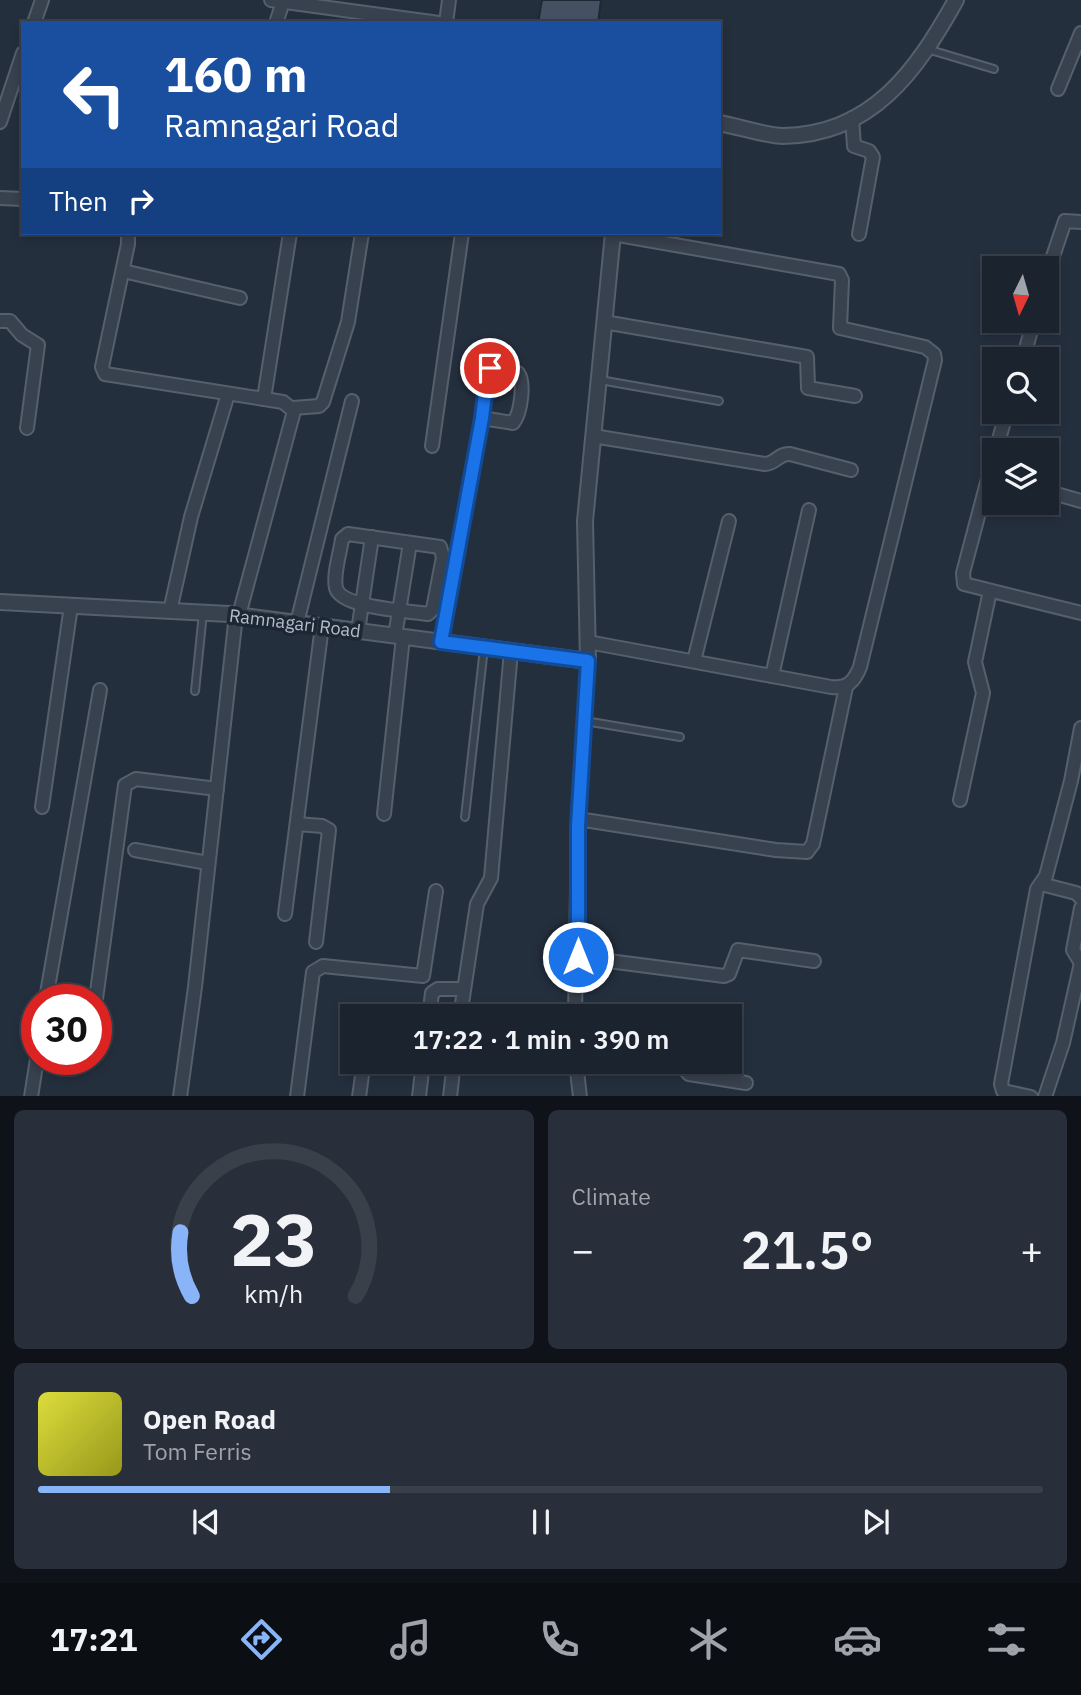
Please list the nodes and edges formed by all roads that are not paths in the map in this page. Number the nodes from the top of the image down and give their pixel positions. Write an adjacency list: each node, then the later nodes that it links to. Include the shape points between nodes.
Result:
1 (42, 0): 5 (street)
2 (449, 0): 8 (street)
3 (956, 0): 10 (street)
4 (277, 1): 6 (street); 7 (street)
5 (35, 21)
6 (276, 21)
7 (424, 21)
8 (446, 21)
9 (1081, 33): 13 (street)
10 (927, 49): 11 (lane); 14 (street, via 914,70 876,107)
11 (994, 69)
12 (20, 70): 15 (street)
13 (1058, 89)
14 (852, 118): 16 (street, via 826,131 780,136); 20 (street, via 853,143 873,157)
15 (0, 122)
16 (721, 123)
17 (0, 198): 18 (street)
18 (21, 199)
19 (1081, 222): 27 (street, via 1065,221)
20 (859, 234)
21 (128, 235): 28 (street)
22 (290, 235): 35 (street)
23 (362, 235): 38 (street, via 348,322 323,402)
24 (461, 235): 42 (street)
25 (613, 235): 31 (street)
26 (619, 235): 71 (street, via 839,274 840,328 925,347 934,354 935,366 860,667)
27 (1053, 256)
28 (123, 271): 29 (street); 33 (street, via 105,374)
29 (240, 299)
30 (0, 321): 40 (street, via 10,321 38,345)
31 (604, 322): 32 (street); 34 (street, via 807,357 808,388)
32 (598, 380): 37 (lane); 41 (street)
33 (228, 394): 35 (street); 56 (street, via 191,517)
34 (855, 396)
35 (264, 399): 38 (street)
36 (352, 401): 60 (street)
37 (719, 401)
38 (293, 408): 59 (street)
39 (482, 418): 39 (street, via 513,423 522,383 518,373 488,369); 64 (street)
40 (27, 428)
41 (593, 436): 43 (street, via 765,464 790,454); 65 (street, via 585,520)
42 (432, 446)
43 (851, 470)
44 (1059, 494): 45 (street)
45 (1081, 500)
46 (982, 508): 51 (street, via 963,579 966,585)
47 (809, 510): 70 (street)
48 (730, 521): 69 (street)
49 (372, 537): 50 (street); 53 (street); 53 (street, via 348,534 342,539 337,592)
50 (410, 543): 55 (street); 55 (street, via 440,547 443,557 436,601 428,614)
51 (990, 591): 58 (street); 78 (street, via 975,662 983,694)
52 (0, 602): 54 (street, Ramnagari Road)
53 (362, 604): 55 (street); 62 (street)
54 (71, 606): 56 (street, Ramnagari Road); 79 (street)
55 (398, 610): 63 (street)
56 (170, 611): 57 (street, Ramnagari Road)
57 (203, 613): 59 (street, Ramnagari Road); 73 (lane)
58 (1081, 613)
59 (238, 615): 60 (street, Ramnagari Road); 77 (street)
60 (297, 623): 61 (street, Ramnagari Road)
61 (322, 626): 62 (street, Ramnagari Road); 83 (street)
62 (358, 631): 63 (street, Ramnagari Road)
63 (399, 636): 64 (street, Ramnagari Road); 80 (street)
64 (441, 642): 66 (street, Ramnagari Road)
65 (588, 642): 68 (street); 69 (street)
66 (484, 648): 67 (street, Ramnagari Road); 81 (lane)
67 (511, 651): 68 (street, Ramnagari Road); 97 (street, via 491,878 477,904)
68 (588, 661): 74 (street)
69 (694, 661): 70 (street)
70 (772, 676): 71 (street)
71 (846, 687): 82 (street, via 813,844 807,852)
72 (100, 690): 95 (street)
73 (195, 691)
74 (584, 721): 76 (lane); 82 (street)
75 (1081, 728): 86 (street)
76 (680, 737)
77 (217, 789): 85 (street); 96 (street, via 136,779 125,785)
78 (960, 800)
79 (42, 807)
80 (384, 814)
81 (465, 817)
82 (578, 819): 92 (street)
83 (297, 824): 90 (street); 91 (street, via 329,830)
84 (135, 850): 85 (street)
85 (208, 863): 109 (street)
86 (1041, 884): 88 (street); 115 (street, via 1001,1084 1003,1091)
87 (436, 891): 110 (street, via 423,976 323,966 313,972)
88 (1081, 898)
89 (1081, 908): 94 (street, via 1073,950)
90 (285, 914)
91 (316, 942)
92 (578, 957): 93 (street, via 724,976 738,950); 100 (street)
93 (814, 961)
94 (1081, 963): 116 (street)
95 (49, 984)
96 (98, 984)
97 (464, 989): 98 (street, via 438,989 432,993); 99 (street)
98 (431, 1004)
99 (462, 1004)
100 (576, 1004)
101 (362, 1074): 111 (street)
102 (422, 1074): 112 (street)
103 (453, 1074): 113 (street)
104 (577, 1074): 114 (street)
105 (689, 1074): 107 (street)
106 (35, 1075): 108 (street)
107 (746, 1083)
108 (32, 1096)
109 (180, 1096)
110 (297, 1096)
111 (359, 1096)
112 (419, 1096)
113 (450, 1096)
114 (579, 1096)
115 (1026, 1096)
116 (1045, 1096)

